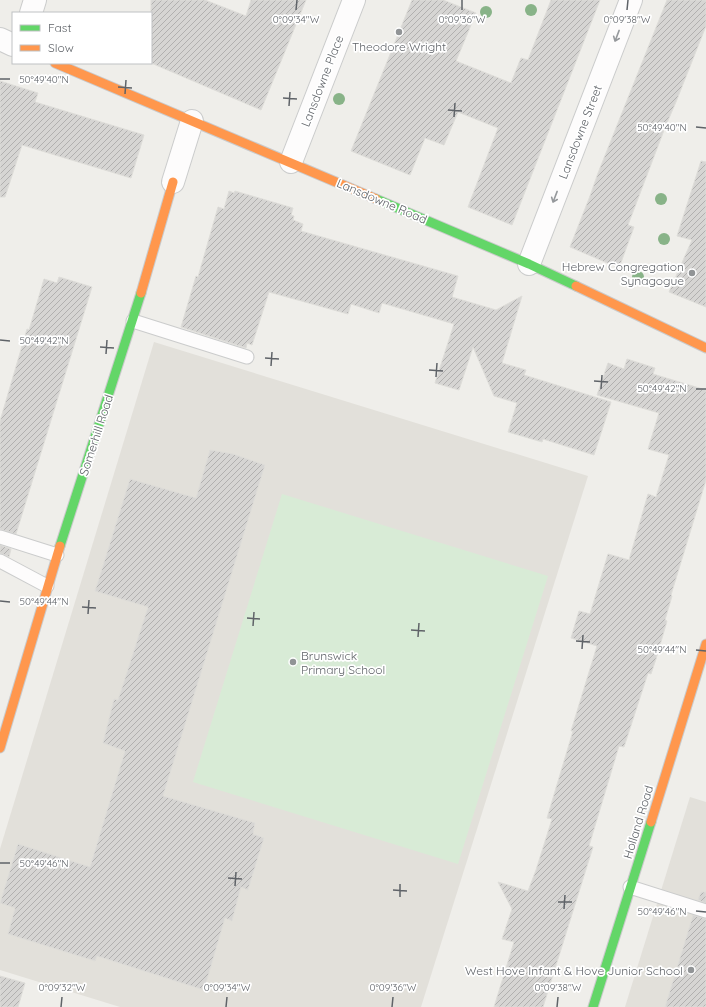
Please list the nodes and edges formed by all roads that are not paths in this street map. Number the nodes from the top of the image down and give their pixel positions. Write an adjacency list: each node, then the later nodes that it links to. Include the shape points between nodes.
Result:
1 (35, 0): 4 (street)
2 (354, 0): 9 (street, Lansdowne Place)
3 (631, 0): 11 (street, Lansdowne Street, one-way to 11)
4 (30, 12)
5 (0, 39): 6 (street)
6 (12, 45)
7 (57, 64): 8 (street, Lansdowne Road)
8 (192, 121): 9 (street, Lansdowne Road); 10 (street, Somerhill Road)
9 (291, 162): 11 (street, Lansdowne Road)
10 (173, 182): 12 (street, Somerhill Road)
11 (529, 264): 13 (street, Lansdowne Road)
12 (133, 321): 14 (lane); 16 (street, Somerhill Road)
13 (706, 348)
14 (247, 357)
15 (0, 538): 16 (lane)
16 (57, 555): 18 (street, Somerhill Road)
17 (0, 561): 18 (lane)
18 (47, 586): 20 (street, Somerhill Road)
19 (706, 644): 21 (street, Holland Road)
20 (0, 748)
21 (630, 887): 22 (lane); 23 (street, Holland Road)
22 (706, 910)
23 (593, 1007)

